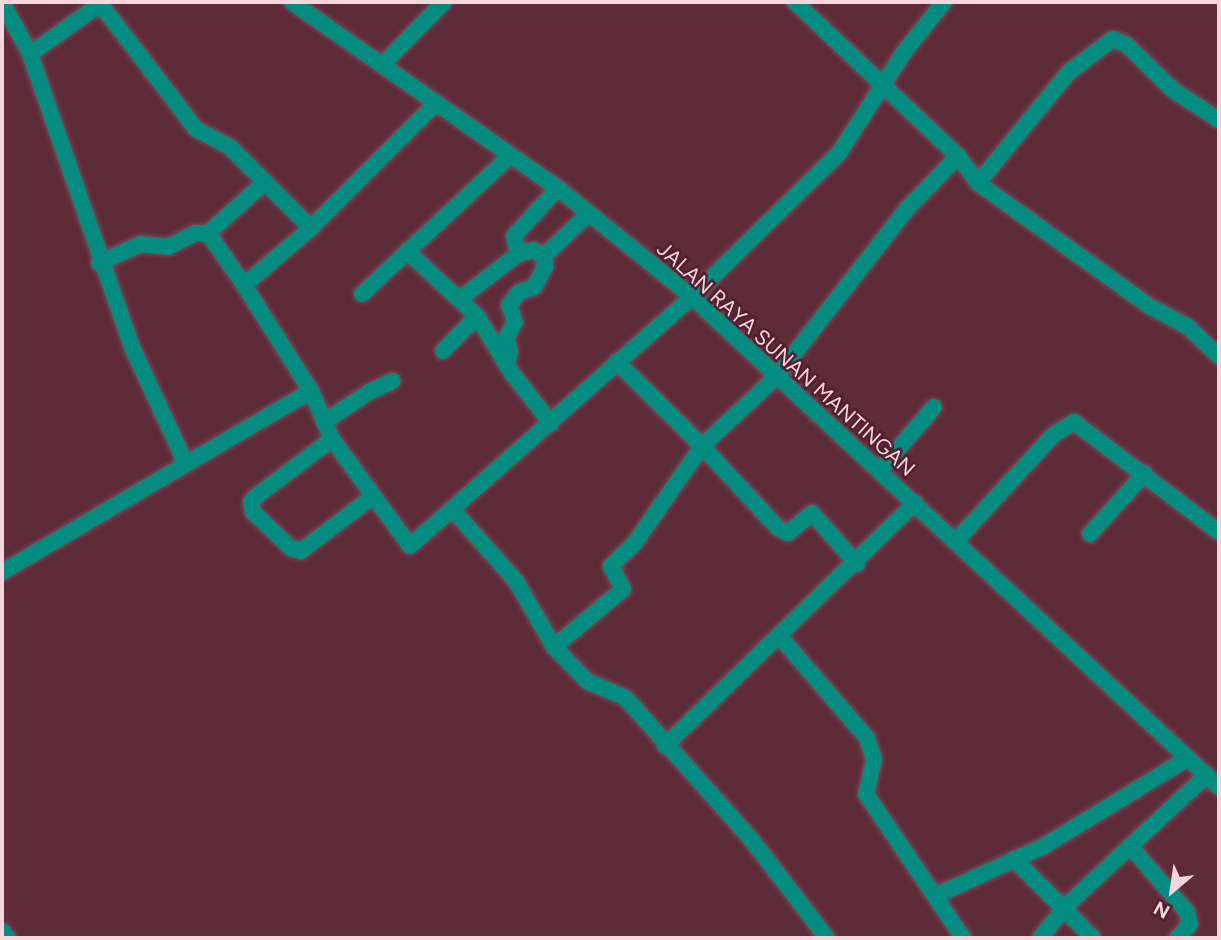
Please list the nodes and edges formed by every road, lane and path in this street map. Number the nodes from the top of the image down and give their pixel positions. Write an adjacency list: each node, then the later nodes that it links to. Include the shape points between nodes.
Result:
1 (444, 2): 7 (street)
2 (795, 2): 8 (street)
3 (944, 2): 8 (street)
4 (4, 3): 6 (street)
5 (295, 3): 7 (street, JALAN RAYA SUNAN MANTINGAN)
6 (30, 54): 13 (street, via 101,7 113,16 196,129 231,148); 22 (street)
7 (383, 64): 9 (street, JALAN RAYA SUNAN MANTINGAN)
8 (882, 86): 12 (street); 25 (street, via 839,153)
9 (436, 103): 11 (street, JALAN RAYA SUNAN MANTINGAN); 17 (street)
10 (1219, 120): 14 (street, via 1173,90 1127,45 1113,38 1069,72)
11 (510, 156): 15 (street, JALAN RAYA SUNAN MANTINGAN); 19 (street)
12 (958, 156): 14 (street); 32 (street, via 907,209)
13 (265, 182): 17 (street); 18 (street)
14 (978, 183): 29 (street, via 1149,306 1187,326)
15 (558, 188): 16 (street, JALAN RAYA SUNAN MANTINGAN); 20 (street, via 514,236)
16 (589, 213): 21 (street); 25 (street, JALAN RAYA SUNAN MANTINGAN)
17 (311, 228): 23 (street)
18 (208, 233): 22 (street, via 195,233 169,247 141,244); 23 (street)
19 (407, 251): 24 (street); 26 (street)
20 (518, 254): 21 (street, via 533,250); 26 (street)
21 (544, 256): 31 (street, via 545,267 534,287 519,292 509,305 514,322 506,338 510,350)
22 (99, 262): 40 (street)
23 (244, 285): 34 (street)
24 (362, 293)
25 (692, 297): 30 (street); 32 (street, JALAN RAYA SUNAN MANTINGAN)
26 (461, 298): 27 (street)
27 (477, 316): 28 (street); 31 (street)
28 (443, 351)
29 (1219, 356)
30 (617, 362): 37 (street); 39 (street)
31 (507, 366): 37 (street)
32 (776, 377): 39 (street); 41 (street, JALAN RAYA SUNAN MANTINGAN)
33 (393, 381): 36 (street)
34 (311, 391): 36 (street); 40 (street)
35 (934, 407): 41 (street)
36 (324, 422): 38 (street)
37 (551, 423): 45 (street)
38 (332, 439): 43 (street); 43 (street, via 255,497 253,512 291,548 301,551)
39 (702, 446): 49 (street, via 778,528 788,533 812,513); 52 (street, via 650,523 611,566 623,589)
40 (186, 464): 50 (street)
41 (880, 470): 44 (street, JALAN RAYA SUNAN MANTINGAN)
42 (1145, 473): 46 (street); 47 (street); 48 (street, via 1078,422 1067,424)
43 (372, 498): 45 (street, via 410,545)
44 (915, 503): 48 (street, JALAN RAYA SUNAN MANTINGAN); 49 (street)
45 (452, 509): 52 (street, via 516,580)
46 (1219, 532)
47 (1090, 534)
48 (957, 541): 54 (street, JALAN RAYA SUNAN MANTINGAN)
49 (857, 564): 51 (street)
50 (2, 572)
51 (780, 638): 53 (street); 59 (street, via 867,738 874,753 866,794)
52 (554, 648): 53 (street, via 587,681 624,697)
53 (666, 746): 63 (street, via 751,839)
54 (1188, 758): 55 (street, JALAN RAYA SUNAN MANTINGAN); 58 (street, via 1063,835)
55 (1207, 775): 56 (street, JALAN RAYA SUNAN MANTINGAN); 57 (street)
56 (1219, 787)
57 (1130, 846): 60 (street); 67 (street, via 1187,912 1190,924)
58 (1014, 859): 59 (street); 60 (street)
59 (935, 897): 64 (street)
60 (1065, 911): 65 (street); 66 (street)
61 (2, 931): 62 (street)
62 (8, 938)
63 (827, 938)
64 (963, 938)
65 (1040, 938)
66 (1093, 938)
67 (1177, 938)

